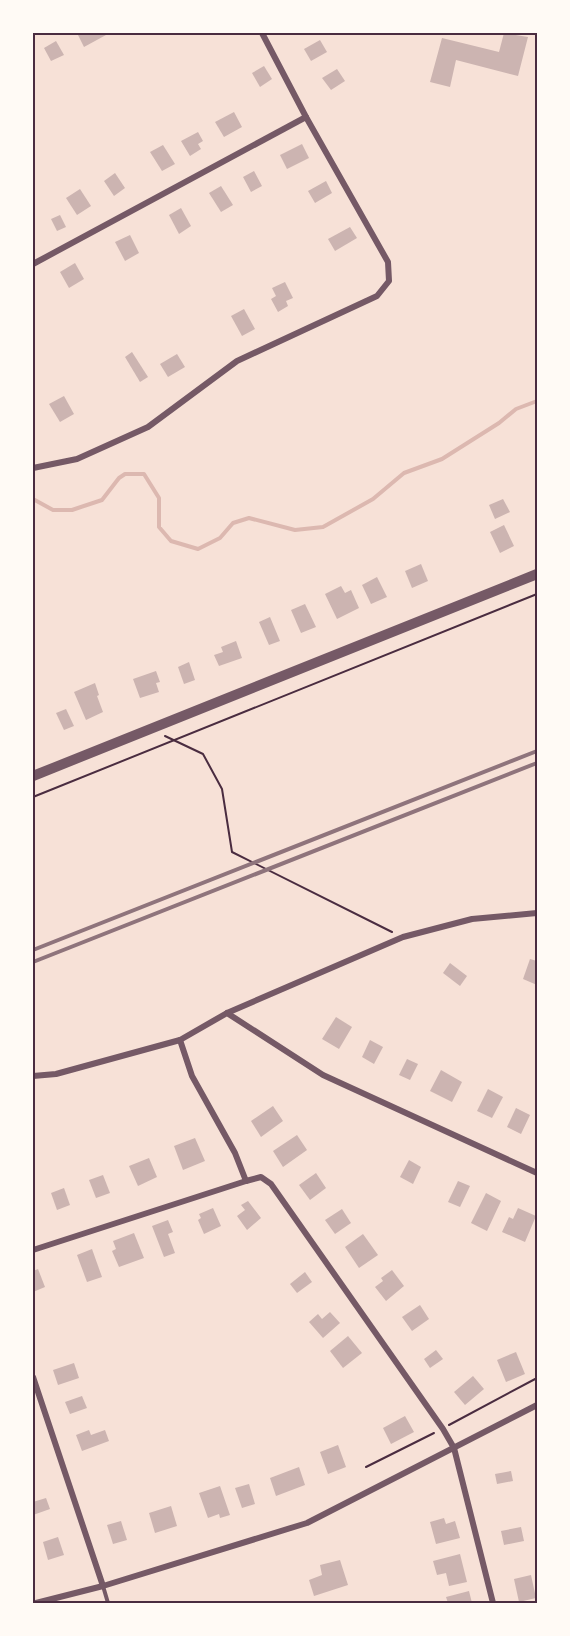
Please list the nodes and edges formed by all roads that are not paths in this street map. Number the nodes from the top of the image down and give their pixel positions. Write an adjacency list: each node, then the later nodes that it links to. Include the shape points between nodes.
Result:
1 (262, 33): 2 (street)
2 (306, 117): 3 (street); 5 (street, via 388,262 389,281 377,296 237,361 148,427 77,459)
3 (33, 264)
4 (33, 458): 5 (street)
5 (40, 465): 6 (street)
6 (33, 468)
7 (537, 574): 8 (street)
8 (33, 776)
9 (537, 913): 10 (street, via 472,920 403,937)
10 (227, 1013): 11 (street); 13 (street, via 323,1075)
11 (180, 1040): 12 (street, via 56,1074); 14 (street, via 192,1076 235,1153)
12 (33, 1076)
13 (537, 1173)
14 (246, 1181): 15 (street); 18 (street, via 261,1177 271,1184)
15 (33, 1250)
16 (33, 1377): 19 (street)
17 (537, 1406): 18 (street)
18 (454, 1448): 19 (street, via 307,1523); 22 (street)
19 (103, 1586): 20 (street); 21 (lane)
20 (36, 1603)
21 (108, 1603)
22 (493, 1603)

